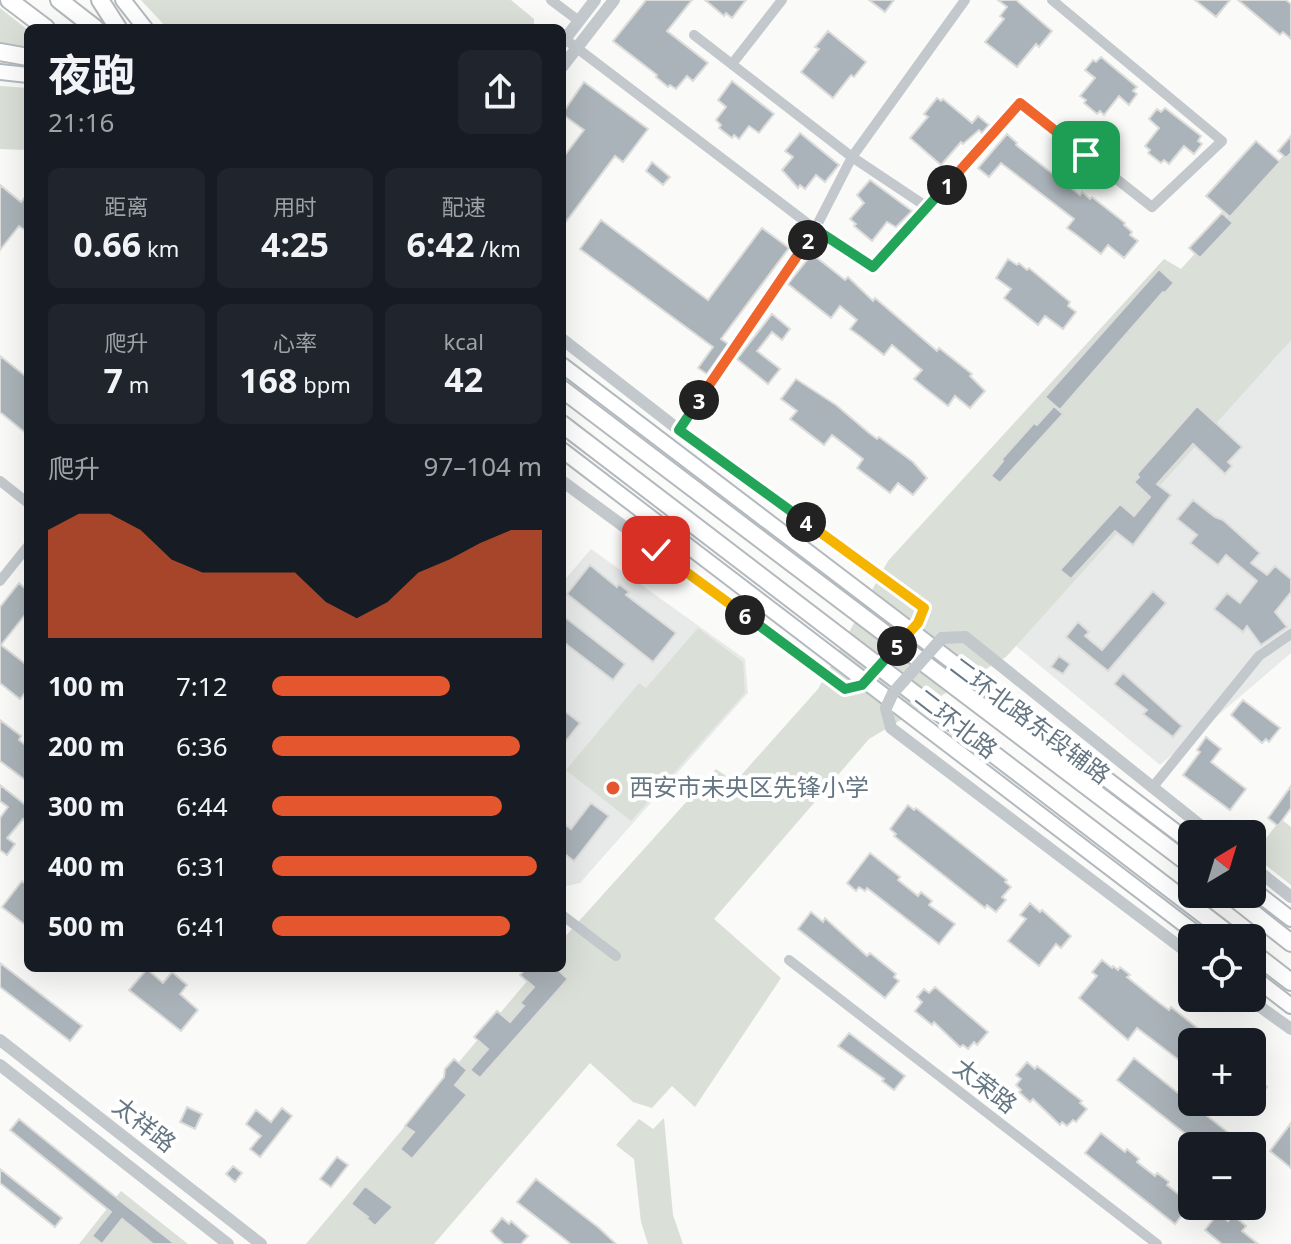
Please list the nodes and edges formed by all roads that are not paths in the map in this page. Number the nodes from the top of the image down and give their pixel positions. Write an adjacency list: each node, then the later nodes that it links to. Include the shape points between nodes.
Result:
1 (9, 0): 12 (highway)
2 (59, 0): 13 (highway)
3 (100, 0): 14 (highway)
4 (123, 0): 15 (main road)
5 (551, 0): 11 (street)
6 (595, 0): 11 (street)
7 (614, 0): 19 (street)
8 (782, 0): 23 (street)
9 (965, 0): 26 (street)
10 (1052, 0): 27 (street, via 1222,141 1152,207 1020,103)
11 (579, 21): 17 (street)
12 (41, 24)
13 (90, 24)
14 (115, 24)
15 (142, 24)
16 (694, 35): 23 (street)
17 (566, 38)
18 (566, 42): 19 (street)
19 (577, 48): 22 (street); 28 (street)
20 (0, 52): 21 (highway)
21 (24, 56)
22 (566, 62)
23 (732, 64): 26 (street)
24 (0, 72): 25 (main road)
25 (24, 75)
26 (852, 157): 27 (street); 28 (street)
27 (927, 207): 28 (street, via 873,267)
28 (815, 229): 33 (street)
29 (566, 342): 33 (street)
30 (566, 368): 43 (main road, 二环北路东段辅路)
31 (566, 392): 44 (highway, 二环北路)
32 (566, 427): 52 (highway, 二环北路)
33 (679, 430): 36 (street, bridge, via 924,608 918,623 862,685 845,689)
34 (566, 453): 51 (main road)
35 (0, 481): 37 (street)
36 (566, 484)
37 (24, 500)
38 (24, 551): 39 (street)
39 (0, 581)
40 (1291, 634): 41 (street, via 1259,656)
41 (1152, 788): 42 (street); 54 (street, bridge, via 965,637 942,638 886,708 891,728)
42 (1193, 820)
43 (1178, 833)
44 (1178, 855)
45 (1266, 877): 46 (street)
46 (1291, 897)
47 (1266, 900): 50 (main road)
48 (1247, 908): 53 (highway)
49 (566, 918): 55 (street)
50 (1291, 919)
51 (1184, 924)
52 (1216, 924)
53 (1291, 943)
54 (1178, 945)
55 (616, 956)
56 (789, 960): 67 (street, 太荣路)
57 (1266, 963): 58 (highway)
58 (1291, 982)
59 (1266, 987): 60 (main road)
60 (1291, 1006)
61 (1266, 1011): 62 (street)
62 (1291, 1029)
63 (0, 1040): 66 (street, 太祥路)
64 (0, 1065): 65 (street, 太祥路)
65 (228, 1244)
66 (261, 1244)
67 (1157, 1244)

